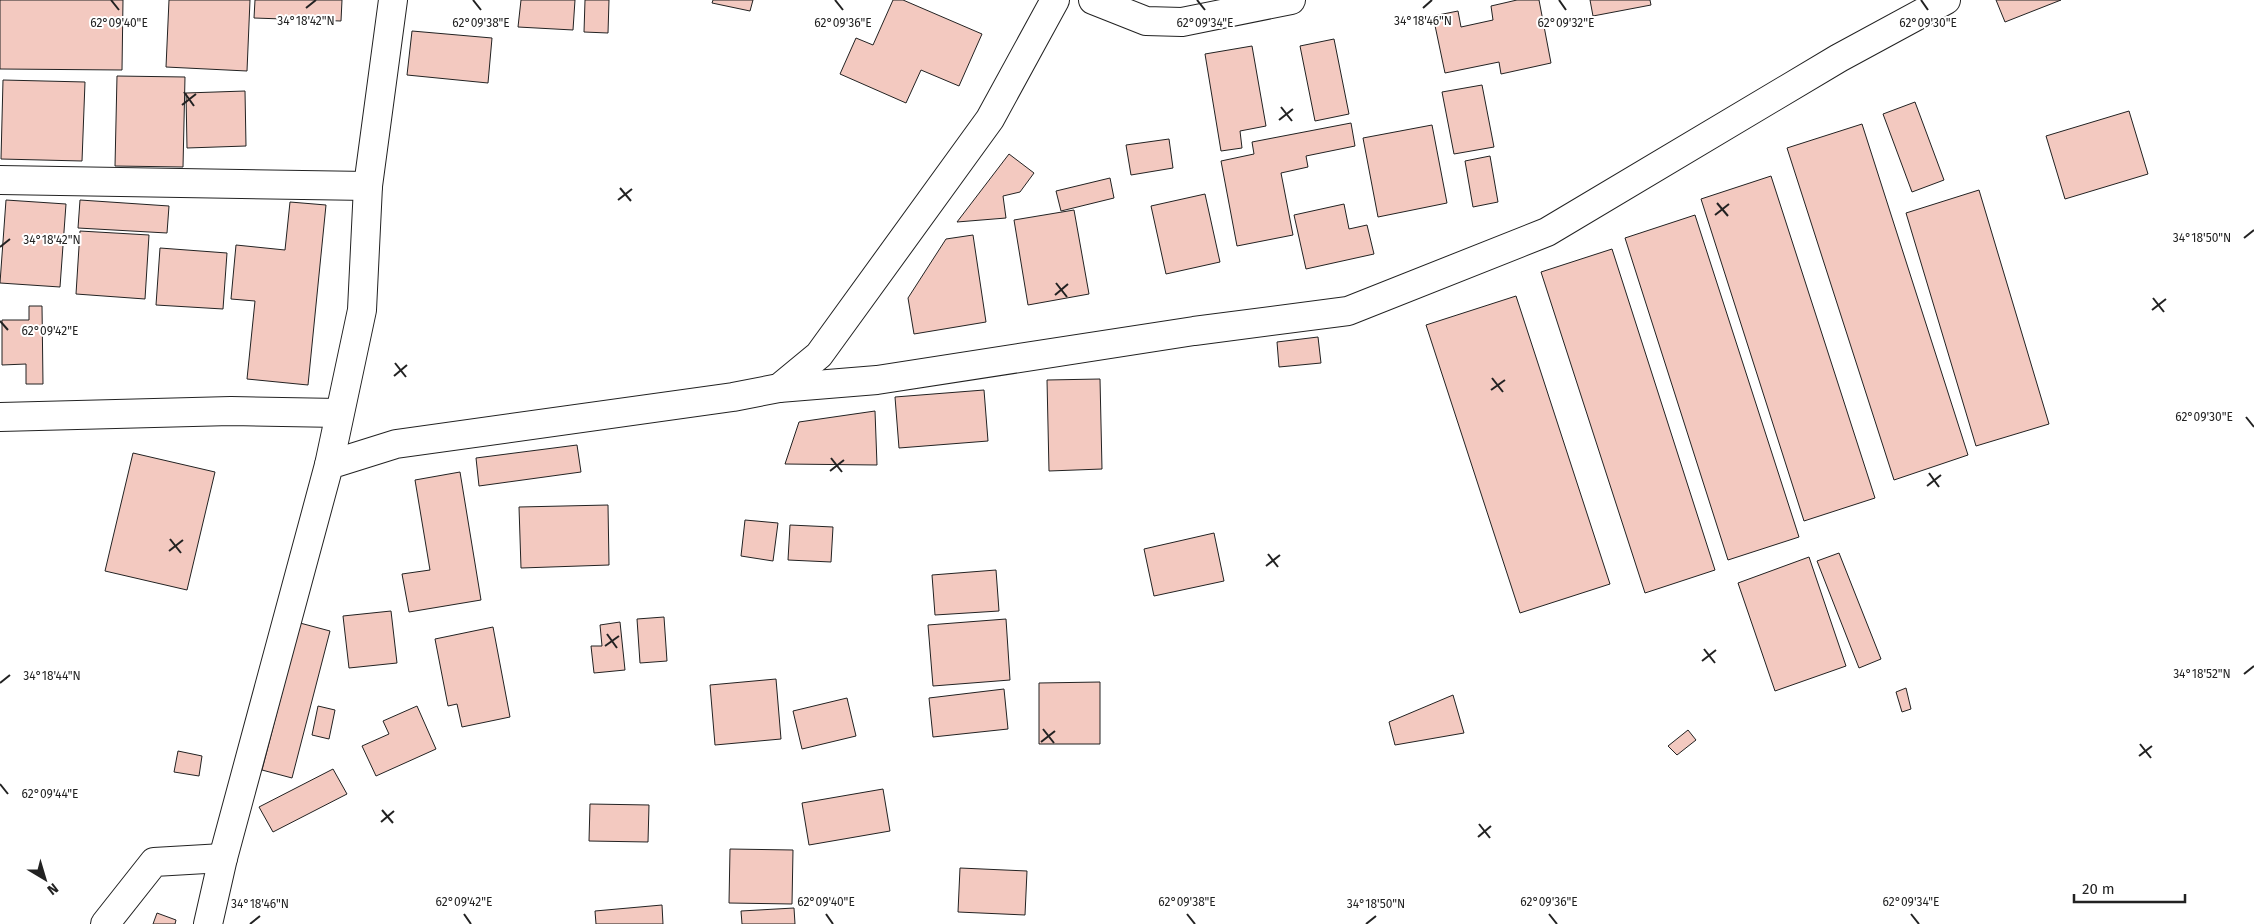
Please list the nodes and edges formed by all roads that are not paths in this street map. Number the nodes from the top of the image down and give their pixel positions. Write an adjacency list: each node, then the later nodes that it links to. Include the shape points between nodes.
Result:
1 (393, 0): 7 (street)
2 (1055, 0): 8 (street, via 990,119 819,355)
3 (1093, 0): 4 (street, via 1146,21 1182,22)
4 (1291, 0)
5 (1946, 0): 8 (street, via 1839,58 1547,232 1348,311 1194,331 877,380)
6 (0, 180): 7 (street)
7 (368, 186): 9 (street, via 362,310)
8 (779, 388): 11 (street, via 396,444)
9 (339, 413): 10 (street, via 231,411); 11 (street)
10 (0, 417)
11 (329, 465): 12 (street)
12 (223, 858): 13 (street, via 154,862); 14 (street)
13 (105, 924)
14 (208, 924)

